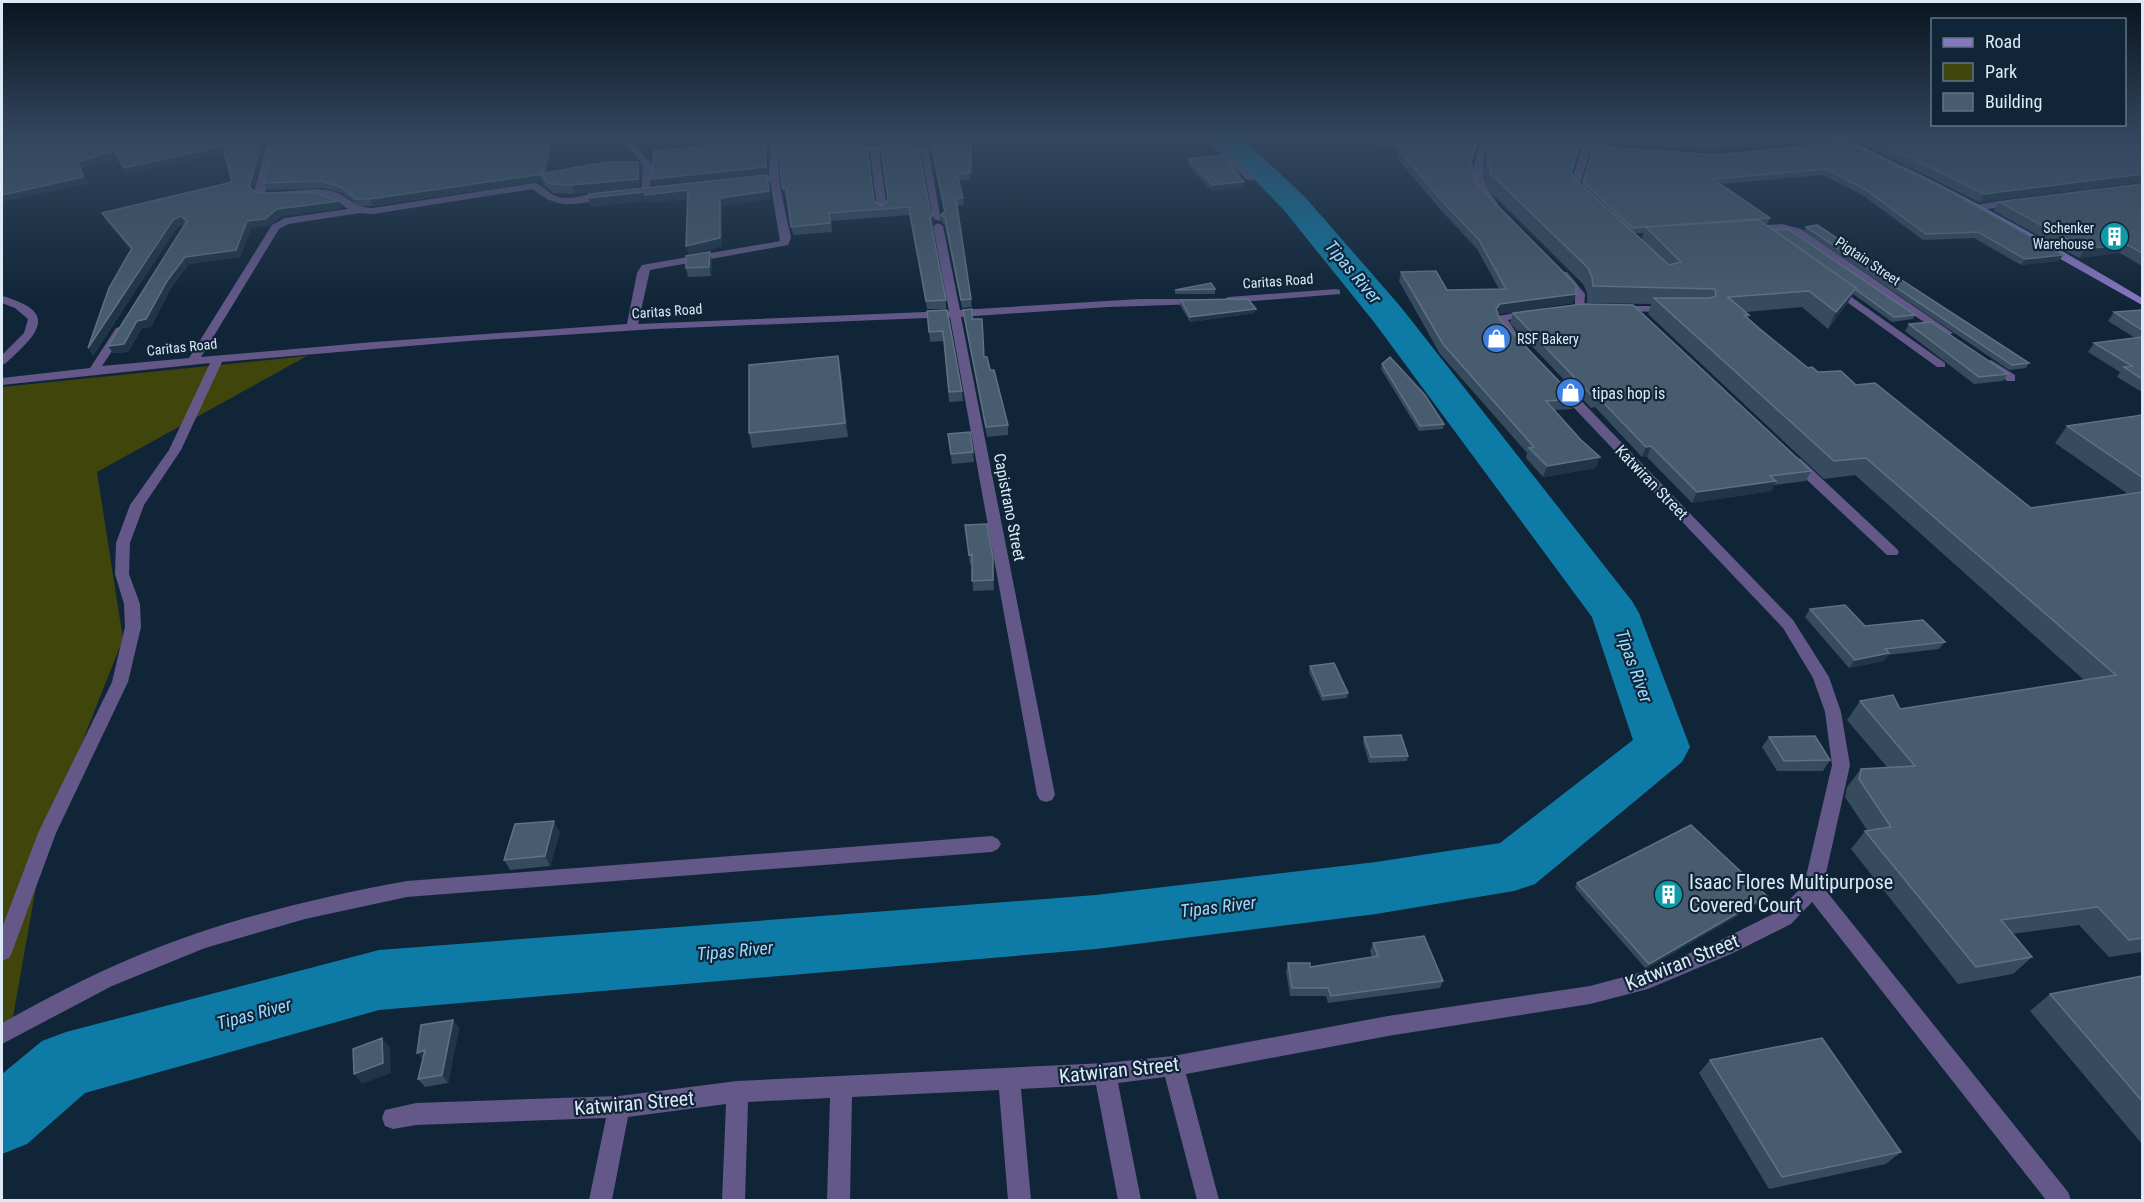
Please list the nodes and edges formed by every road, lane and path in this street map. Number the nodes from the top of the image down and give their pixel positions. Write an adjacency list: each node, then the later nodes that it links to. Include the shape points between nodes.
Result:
1 (259, 191): 18 (street, via 261,195 333,195)
2 (503, 191): 18 (street, via 402,208)
3 (543, 191): 13 (street, via 549,198 558,199)
4 (651, 191): 11 (street)
5 (777, 191): 36 (street, via 784,243 646,267)
6 (880, 191): 17 (street)
7 (932, 191): 31 (street, Capistrano Street)
8 (1481, 191): 19 (street)
9 (1577, 191): 15 (street)
10 (1950, 191): 16 (main road)
11 (646, 192): 12 (street)
12 (634, 193)
13 (622, 194)
14 (2024, 202): 16 (street)
15 (1587, 203)
16 (1981, 207): 25 (main road)
17 (882, 209)
18 (356, 211): 40 (street, via 285,221 275,227)
19 (1505, 215)
20 (1771, 243): 33 (street, Pigtain Street, via 1747,230 1782,227 1797,231)
21 (1553, 264): 27 (street, via 1577,288)
22 (1826, 282): 35 (street)
23 (1336, 292): 31 (street, Caritas Road)
24 (2, 299): 42 (street, via 24,306 34,326)
25 (2142, 302)
26 (1632, 308): 28 (street); 29 (street); 34 (street)
27 (1580, 309)
28 (1679, 309)
29 (1609, 310)
30 (1549, 312): 38 (street, via 1502,318 1504,328)
31 (955, 314): 36 (street, Caritas Road); 50 (street, Capistrano Street)
32 (124, 323): 44 (street)
33 (1932, 323): 35 (street); 37 (street, Pigtain Street)
34 (1649, 325)
35 (1890, 327): 43 (street)
36 (632, 328): 39 (street, Caritas Road)
37 (1958, 341)
38 (1521, 345)
39 (218, 358): 40 (street, Caritas Road); 53 (street, via 175,450 137,506 123,543 122,574 132,604 133,627 120,682 47,833)
40 (193, 360): 44 (street, Caritas Road)
41 (1985, 360): 46 (street)
42 (2, 361)
43 (1941, 365)
44 (94, 370): 47 (street, Caritas Road)
45 (1553, 378): 52 (street, Katwiran Street, via 1788,624 1821,677 1833,712 1841,765)
46 (2012, 378)
47 (2, 381)
48 (1788, 454): 49 (street)
49 (1892, 552)
50 (1046, 795)
51 (992, 844): 54 (street, via 407,889 351,899 255,924 140,964 72,995)
52 (1813, 889): 55 (street, Katwiran Street, via 1784,918 1648,980 1590,995 1388,1026); 68 (street)
53 (2, 952)
54 (2, 1034)
55 (1173, 1066): 56 (street, Katwiran Street); 67 (street)
56 (1105, 1074): 57 (street, Katwiran Street); 66 (street)
57 (1009, 1078): 58 (street, Katwiran Street); 65 (street)
58 (841, 1086): 59 (street, Katwiran Street); 64 (street)
59 (737, 1092): 60 (street, Katwiran Street); 63 (street)
60 (619, 1107): 61 (street, Katwiran Street); 62 (street)
61 (393, 1118)
62 (601, 1200)
63 (734, 1200)
64 (839, 1200)
65 (1020, 1200)
66 (1130, 1200)
67 (1208, 1200)
68 (2060, 1200)

